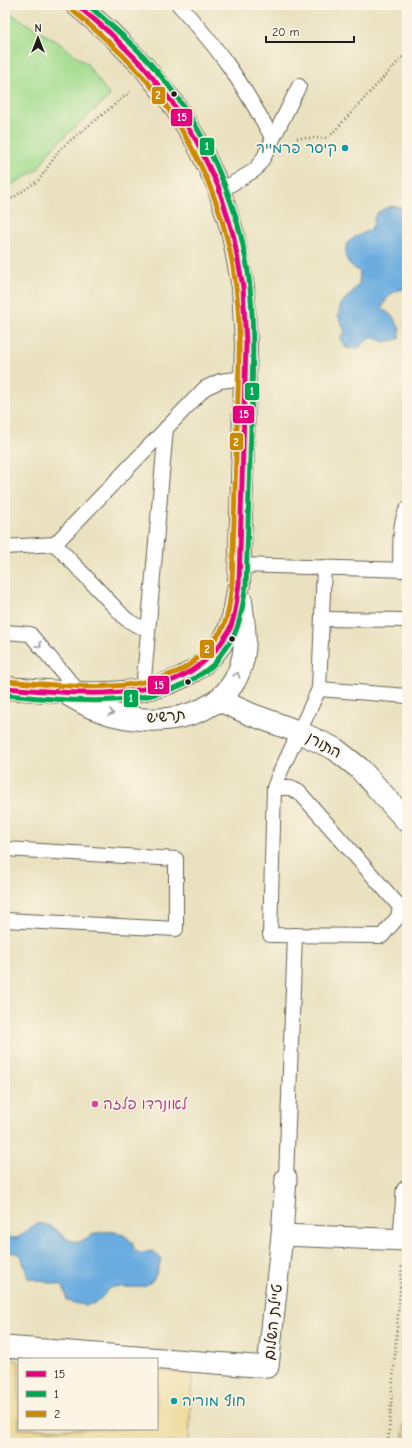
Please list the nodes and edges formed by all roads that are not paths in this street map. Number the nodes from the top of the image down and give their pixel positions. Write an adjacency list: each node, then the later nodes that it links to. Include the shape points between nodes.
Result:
1 (77, 5): 5 (street, תרשיש, via 143,66 172,102 197,142)
2 (179, 5): 4 (lane, via 202,30 228,65)
3 (299, 86): 4 (lane)
4 (273, 139): 5 (lane, via 255,170)
5 (220, 191): 6 (street, תרשיש, via 233,234 242,287 246,344)
6 (245, 378): 7 (lane, via 220,381 205,388); 13 (street, תרשיש)
7 (166, 428): 9 (lane); 16 (lane)
8 (407, 509): 12 (lane, via 402,528)
9 (55, 544): 10 (lane); 16 (lane, via 126,619)
10 (5, 547)
11 (324, 567): 12 (lane); 13 (lane); 14 (lane)
12 (403, 570)
13 (239, 575): 20 (street, תרשיש, via 235,611 227,634 215,652 183,677); 23 (street, תרשיש, one-way to 13, via 234,682 243,658 245,628)
14 (322, 619): 15 (lane); 19 (lane)
15 (407, 620)
16 (148, 629): 20 (lane)
17 (5, 632): 21 (lane, one-way to 21, via 30,634)
18 (5, 688): 21 (street, תרשיש)
19 (320, 688): 22 (lane); 24 (lane)
20 (143, 690): 21 (street, תרשיש, via 122,693)
21 (71, 692): 23 (street, תרשיש, one-way to 23, via 91,707 120,716 148,720 175,718 199,712)
22 (407, 696)
23 (219, 700): 24 (street, התורן)
24 (299, 732): 25 (lane); 26 (street, התורן, via 348,758)
25 (274, 788): 28 (lane, via 290,788 300,793); 30 (lane, via 270,935)
26 (407, 821)
27 (5, 849): 29 (lane, via 176,859 176,929)
28 (403, 913): 30 (lane, via 382,936)
29 (5, 920)
30 (295, 935): 31 (lane)
31 (286, 1178): 33 (street)
32 (407, 1191): 34 (street)
33 (282, 1235): 34 (street); 37 (street, טיילת השלום, via 268,1367)
34 (405, 1240)
35 (5, 1347): 36 (street, טיילת השלום)
36 (150, 1358)
37 (158, 1359)

